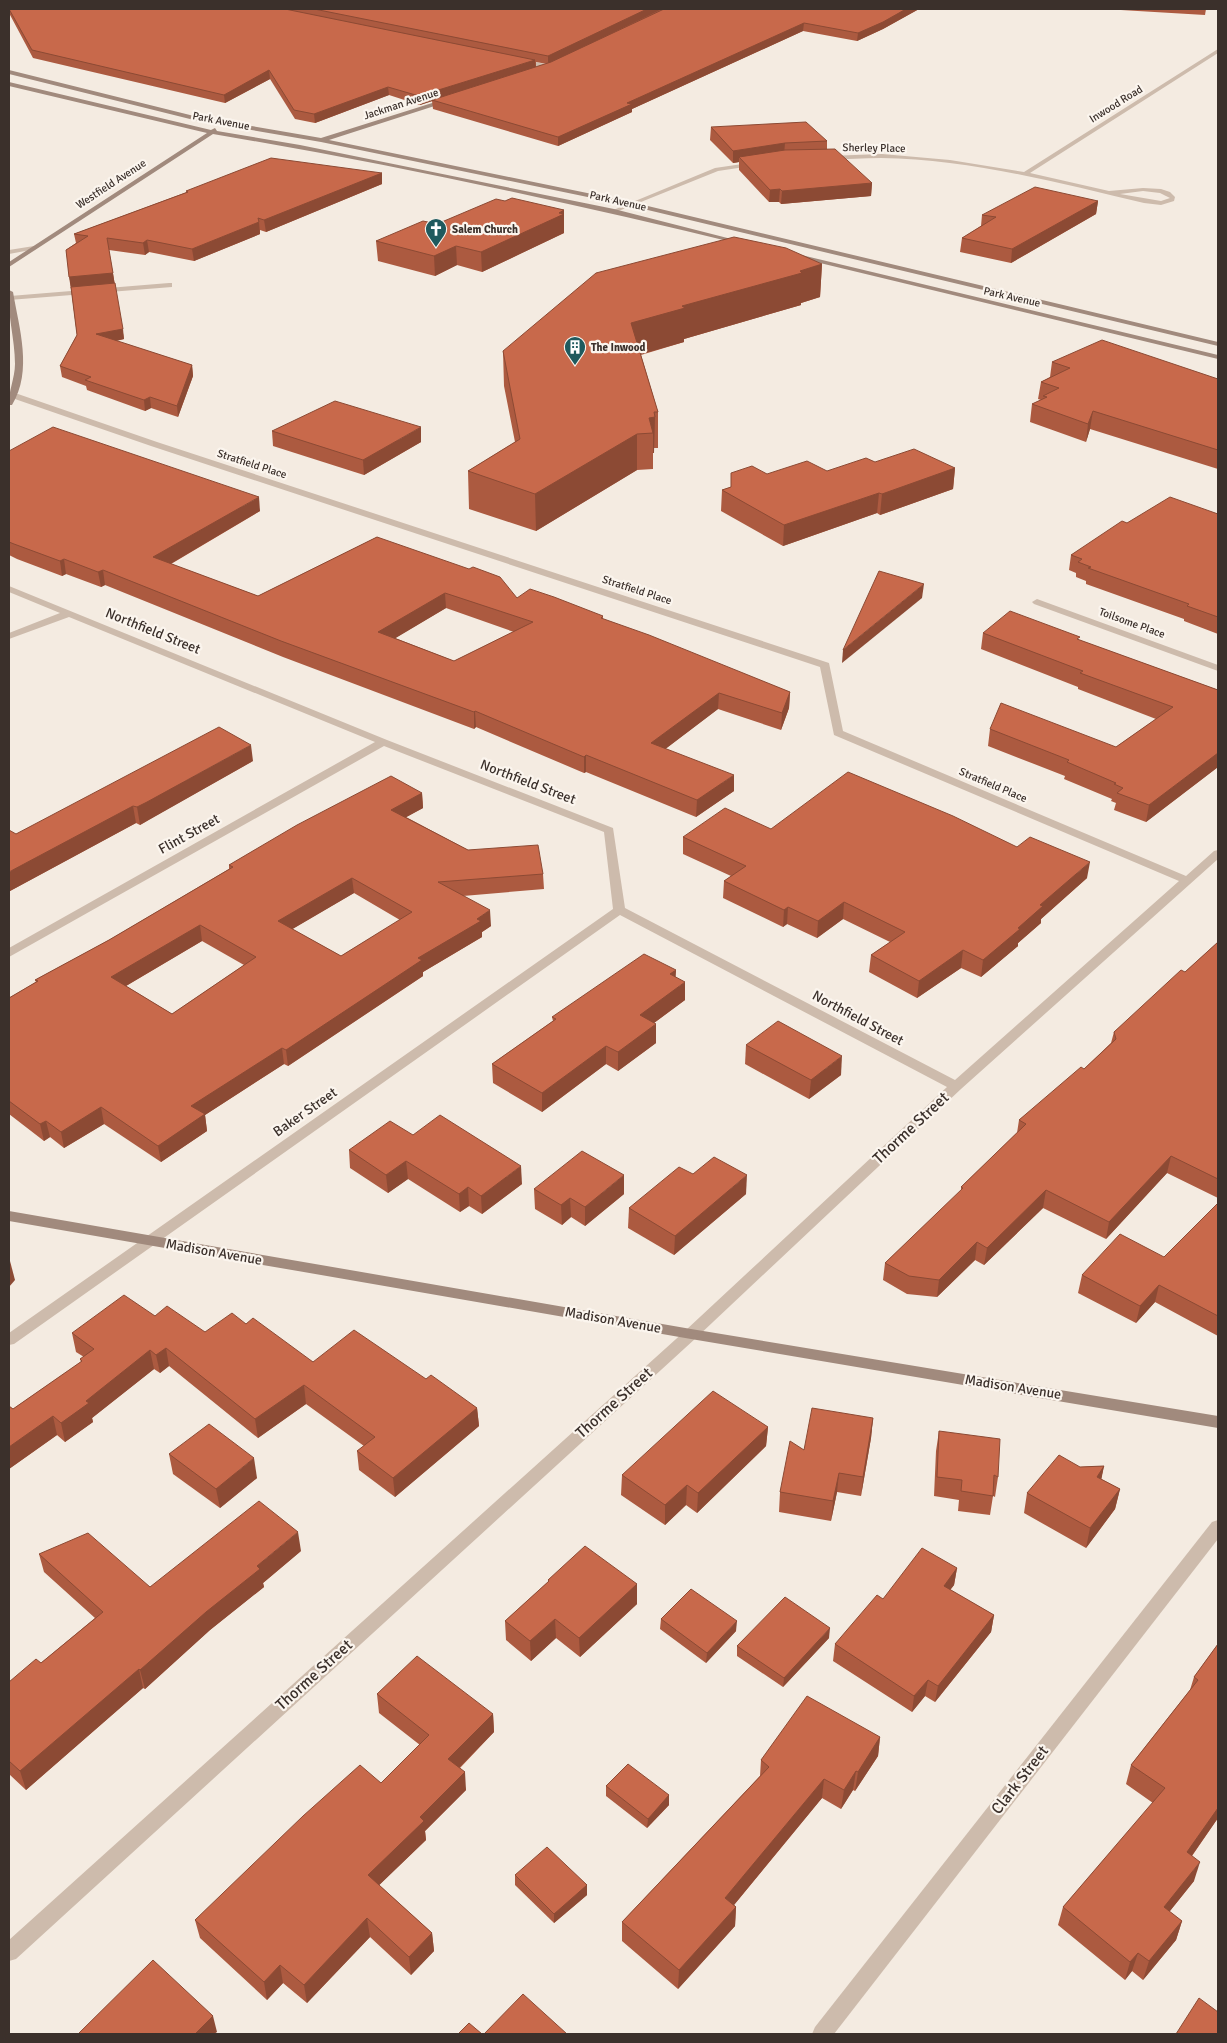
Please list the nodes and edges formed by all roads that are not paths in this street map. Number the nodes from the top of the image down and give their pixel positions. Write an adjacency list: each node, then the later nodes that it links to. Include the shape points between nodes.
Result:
1 (1218, 51): 15 (street, Inwood Road)
2 (512, 59): 4 (street)
3 (559, 63): 4 (main road)
4 (550, 67): 6 (main road)
5 (9, 72): 9 (main road, Park Avenue)
6 (532, 73)
7 (9, 84): 10 (main road, Park Avenue)
8 (457, 97): 11 (main road, Jackman Avenue)
9 (229, 124): 10 (main road, Westfield Avenue); 11 (main road, Park Avenue)
10 (211, 132): 12 (main road, Park Avenue); 20 (main road, Westfield Avenue)
11 (321, 140): 12 (main road, Jackman Avenue); 17 (main road, Park Avenue)
12 (300, 147): 18 (main road, Park Avenue)
13 (823, 158): 15 (street, Sherley Place, via 882,156 950,162)
14 (765, 162): 17 (street, via 717,169)
15 (1024, 174): 16 (street, Sherley Place)
16 (1109, 193): 16 (street, Sherley Place, via 1153,203 1173,198 1154,190)
17 (631, 204): 18 (street); 26 (main road, Park Avenue)
18 (614, 211): 19 (main road, Park Avenue)
19 (750, 244)
20 (34, 248): 21 (street); 23 (main road, Westfield Avenue)
21 (9, 252)
22 (789, 254): 27 (main road, Park Avenue)
23 (9, 266)
24 (169, 285): 25 (street)
25 (9, 295): 28 (main road, via 18,355)
26 (1218, 344)
27 (1218, 358)
28 (12, 399): 36 (street, Stratfield Place, via 825,665 838,733)
29 (9, 589): 31 (street, Northfield Street)
30 (1037, 602): 33 (street, Toilsome Place)
31 (70, 612): 32 (street); 34 (street, Northfield Street)
32 (9, 636)
33 (1218, 668)
34 (383, 742): 37 (street, Northfield Street, via 609,830); 38 (street, Flint Street)
35 (1218, 854): 36 (street, Thorme Street)
36 (1188, 881): 39 (street, Thorme Street)
37 (619, 910): 39 (street, Northfield Street); 41 (street, Baker Street)
38 (9, 953)
39 (956, 1086): 42 (street, Thorme Street)
40 (9, 1216): 41 (main road, Madison Avenue)
41 (150, 1241): 42 (main road, Madison Avenue); 43 (street, Baker Street)
42 (691, 1334): 44 (main road, Madison Avenue); 46 (street, Thorme Street)
43 (9, 1340)
44 (1218, 1422)
45 (1218, 1527): 47 (street, Clark Street)
46 (9, 1952)
47 (822, 2034)

